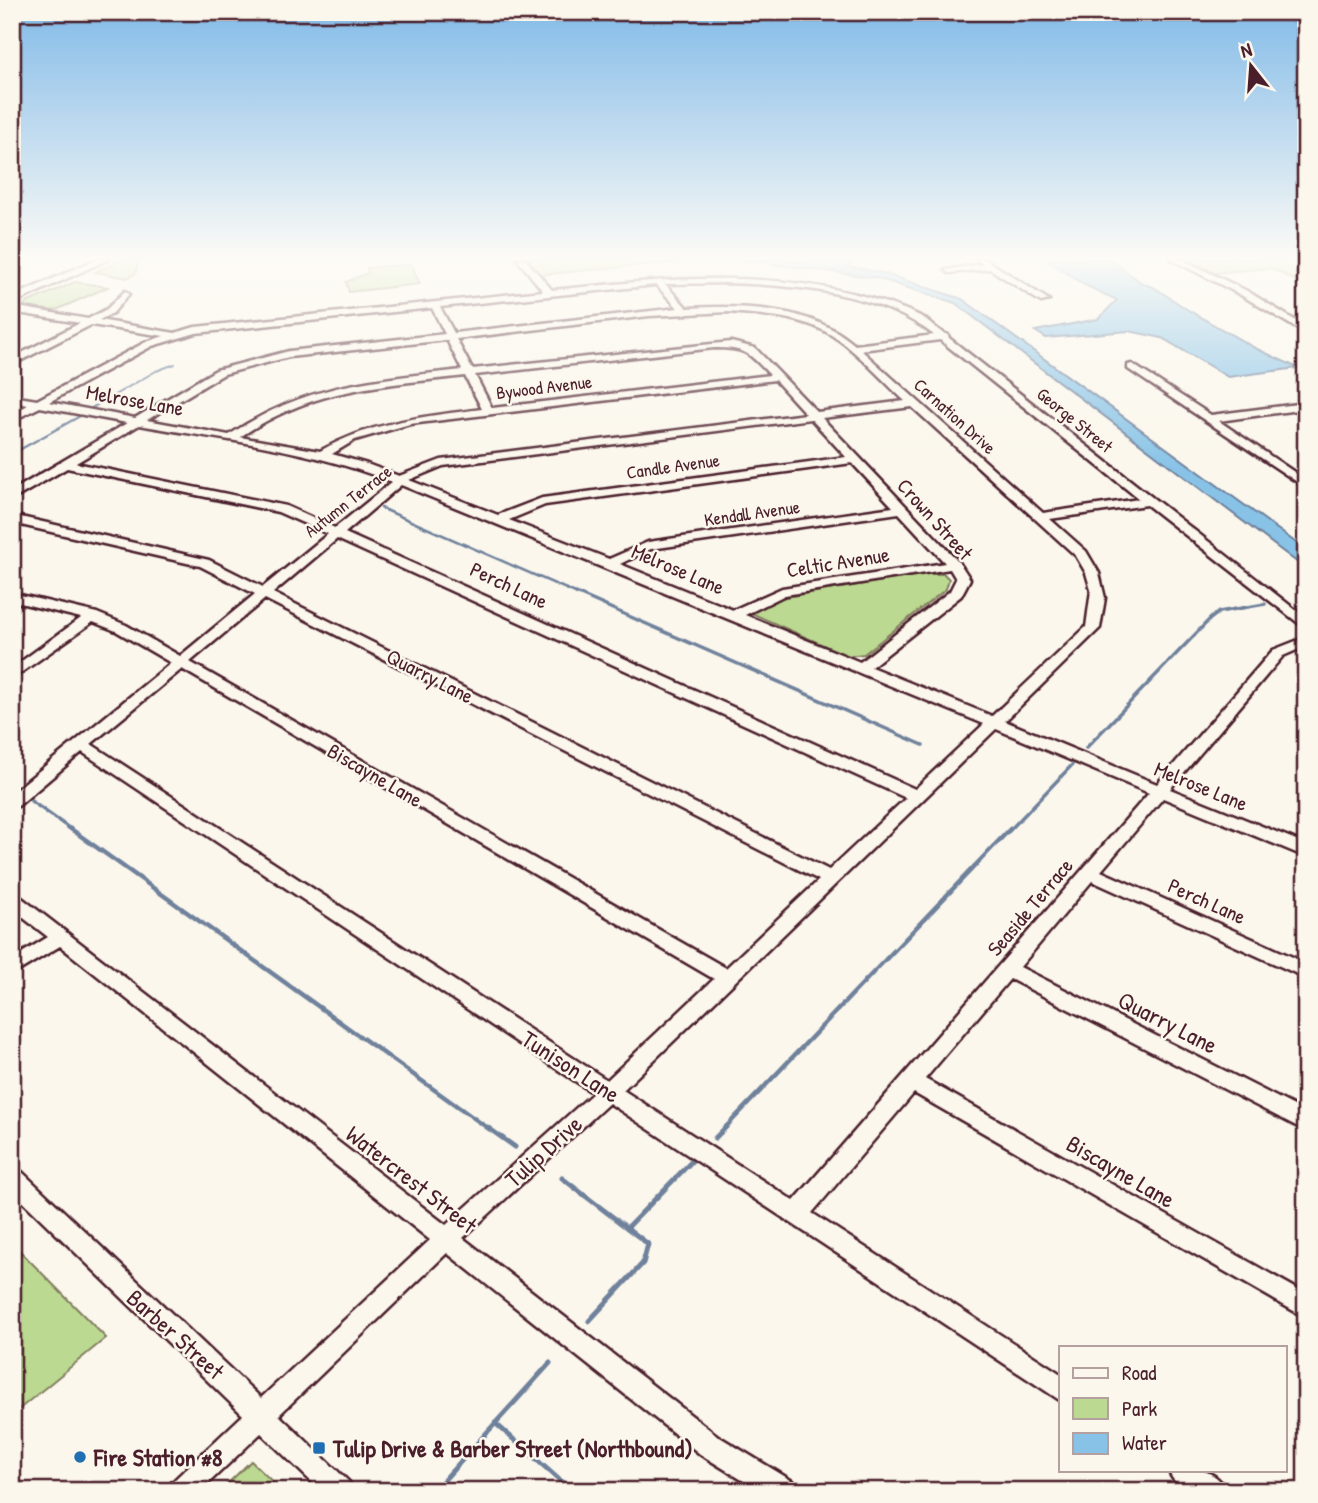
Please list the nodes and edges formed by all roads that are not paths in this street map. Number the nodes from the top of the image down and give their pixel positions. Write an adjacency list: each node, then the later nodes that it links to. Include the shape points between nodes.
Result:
1 (78, 329): 12 (street)
2 (138, 329): 8 (street)
3 (208, 329): 8 (street, George Street)
4 (446, 329): 9 (street)
5 (524, 329): 9 (street, Carnation Drive)
6 (826, 329): 11 (street, Carnation Drive)
7 (933, 329): 10 (street, George Street)
8 (175, 335): 18 (street, via 149,344)
9 (450, 337): 14 (street); 24 (street, Carnation Drive, via 253,362 220,372)
10 (945, 337): 11 (street); 32 (street, George Street)
11 (854, 348): 17 (street, Carnation Drive)
12 (12, 362)
13 (1132, 367): 23 (street)
14 (470, 373): 15 (street, Crown Street, via 731,345 752,350); 20 (street); 25 (street, Crown Street, via 351,386 308,396 274,409)
15 (777, 377): 20 (street, Bywood Avenue); 21 (street, Crown Street)
16 (12, 399): 18 (street, Melrose Lane)
17 (916, 403): 21 (street, Autumn Terrace); 34 (street, Carnation Drive)
18 (39, 404): 22 (street); 24 (street, Melrose Lane)
19 (1306, 406): 23 (street)
20 (488, 411): 26 (street, Bywood Avenue, via 378,428)
21 (814, 416): 27 (street, Crown Street); 29 (street, Autumn Terrace, via 441,463)
22 (12, 418)
23 (1208, 419): 30 (street)
24 (136, 422): 25 (street, Melrose Lane); 28 (street, Carnation Drive)
25 (230, 439): 26 (street, Melrose Lane)
26 (323, 455): 29 (street, Melrose Lane)
27 (854, 459): 33 (street, Crown Street); 36 (street, Candle Avenue, via 542,502)
28 (65, 464): 31 (street, Carnation Drive); 37 (street, Perch Lane, via 282,509)
29 (402, 479): 36 (street, Melrose Lane); 37 (street, Autumn Terrace)
30 (1306, 485)
31 (12, 496)
32 (1149, 501): 34 (street); 44 (street, George Street)
33 (903, 509): 38 (street, Kendall Avenue, via 648,546); 39 (street, Crown Street)
34 (1041, 517): 49 (street, Carnation Drive, via 1082,554 1095,574 1101,596 1093,628)
35 (12, 519): 40 (street, Quarry Lane, via 183,556)
36 (500, 519): 38 (street, Melrose Lane)
37 (338, 531): 40 (street, Autumn Terrace); 52 (street, Perch Lane)
38 (609, 564): 42 (street, Melrose Lane)
39 (954, 565): 42 (street, Celtic Avenue, via 782,592); 47 (street, Crown Street, via 963,579 956,593)
40 (264, 592): 46 (street, Autumn Terrace); 56 (street, Quarry Lane)
41 (12, 597): 43 (street, Biscayne Lane)
42 (734, 615): 47 (street, Melrose Lane)
43 (92, 616): 46 (street, Biscayne Lane); 48 (street)
44 (1306, 625)
45 (1306, 641): 51 (street, Seaside Terrace, via 1278,653)
46 (178, 662): 50 (street, Autumn Terrace); 62 (street, Biscayne Lane)
47 (862, 667): 49 (street, Melrose Lane)
48 (12, 675)
49 (994, 723): 51 (street, Melrose Lane); 52 (street, Tulip Drive)
50 (80, 744): 53 (street, Autumn Terrace); 64 (street, Tunison Lane)
51 (1157, 791): 54 (street, Melrose Lane); 55 (street, Seaside Terrace)
52 (918, 797): 56 (street, Tulip Drive)
53 (12, 802)
54 (1306, 850)
55 (1089, 873): 60 (street, Seaside Terrace); 61 (street, Perch Lane)
56 (831, 879): 62 (street, Tulip Drive)
57 (12, 899): 58 (street, Watercrest Street)
58 (61, 937): 59 (street); 68 (street, Watercrest Street)
59 (12, 968)
60 (1007, 969): 63 (street, Seaside Terrace); 65 (street, Quarry Lane)
61 (1306, 971)
62 (727, 977): 64 (street, Tulip Drive)
63 (911, 1081): 67 (street, Seaside Terrace); 69 (street, Biscayne Lane)
64 (608, 1091): 67 (street, Tunison Lane); 68 (street, Tulip Drive)
65 (1306, 1122)
66 (12, 1177): 71 (street, Barber Street)
67 (797, 1214): 70 (street, Tunison Lane)
68 (446, 1239): 71 (street, Tulip Drive); 75 (street, Watercrest Street, via 709,1445)
69 (1306, 1307)
70 (1059, 1389)
71 (262, 1413): 73 (street, Tulip Drive); 74 (street, Barber Street)
72 (1184, 1472): 76 (street)
73 (181, 1491)
74 (340, 1491)
75 (785, 1491)
76 (1213, 1491)

